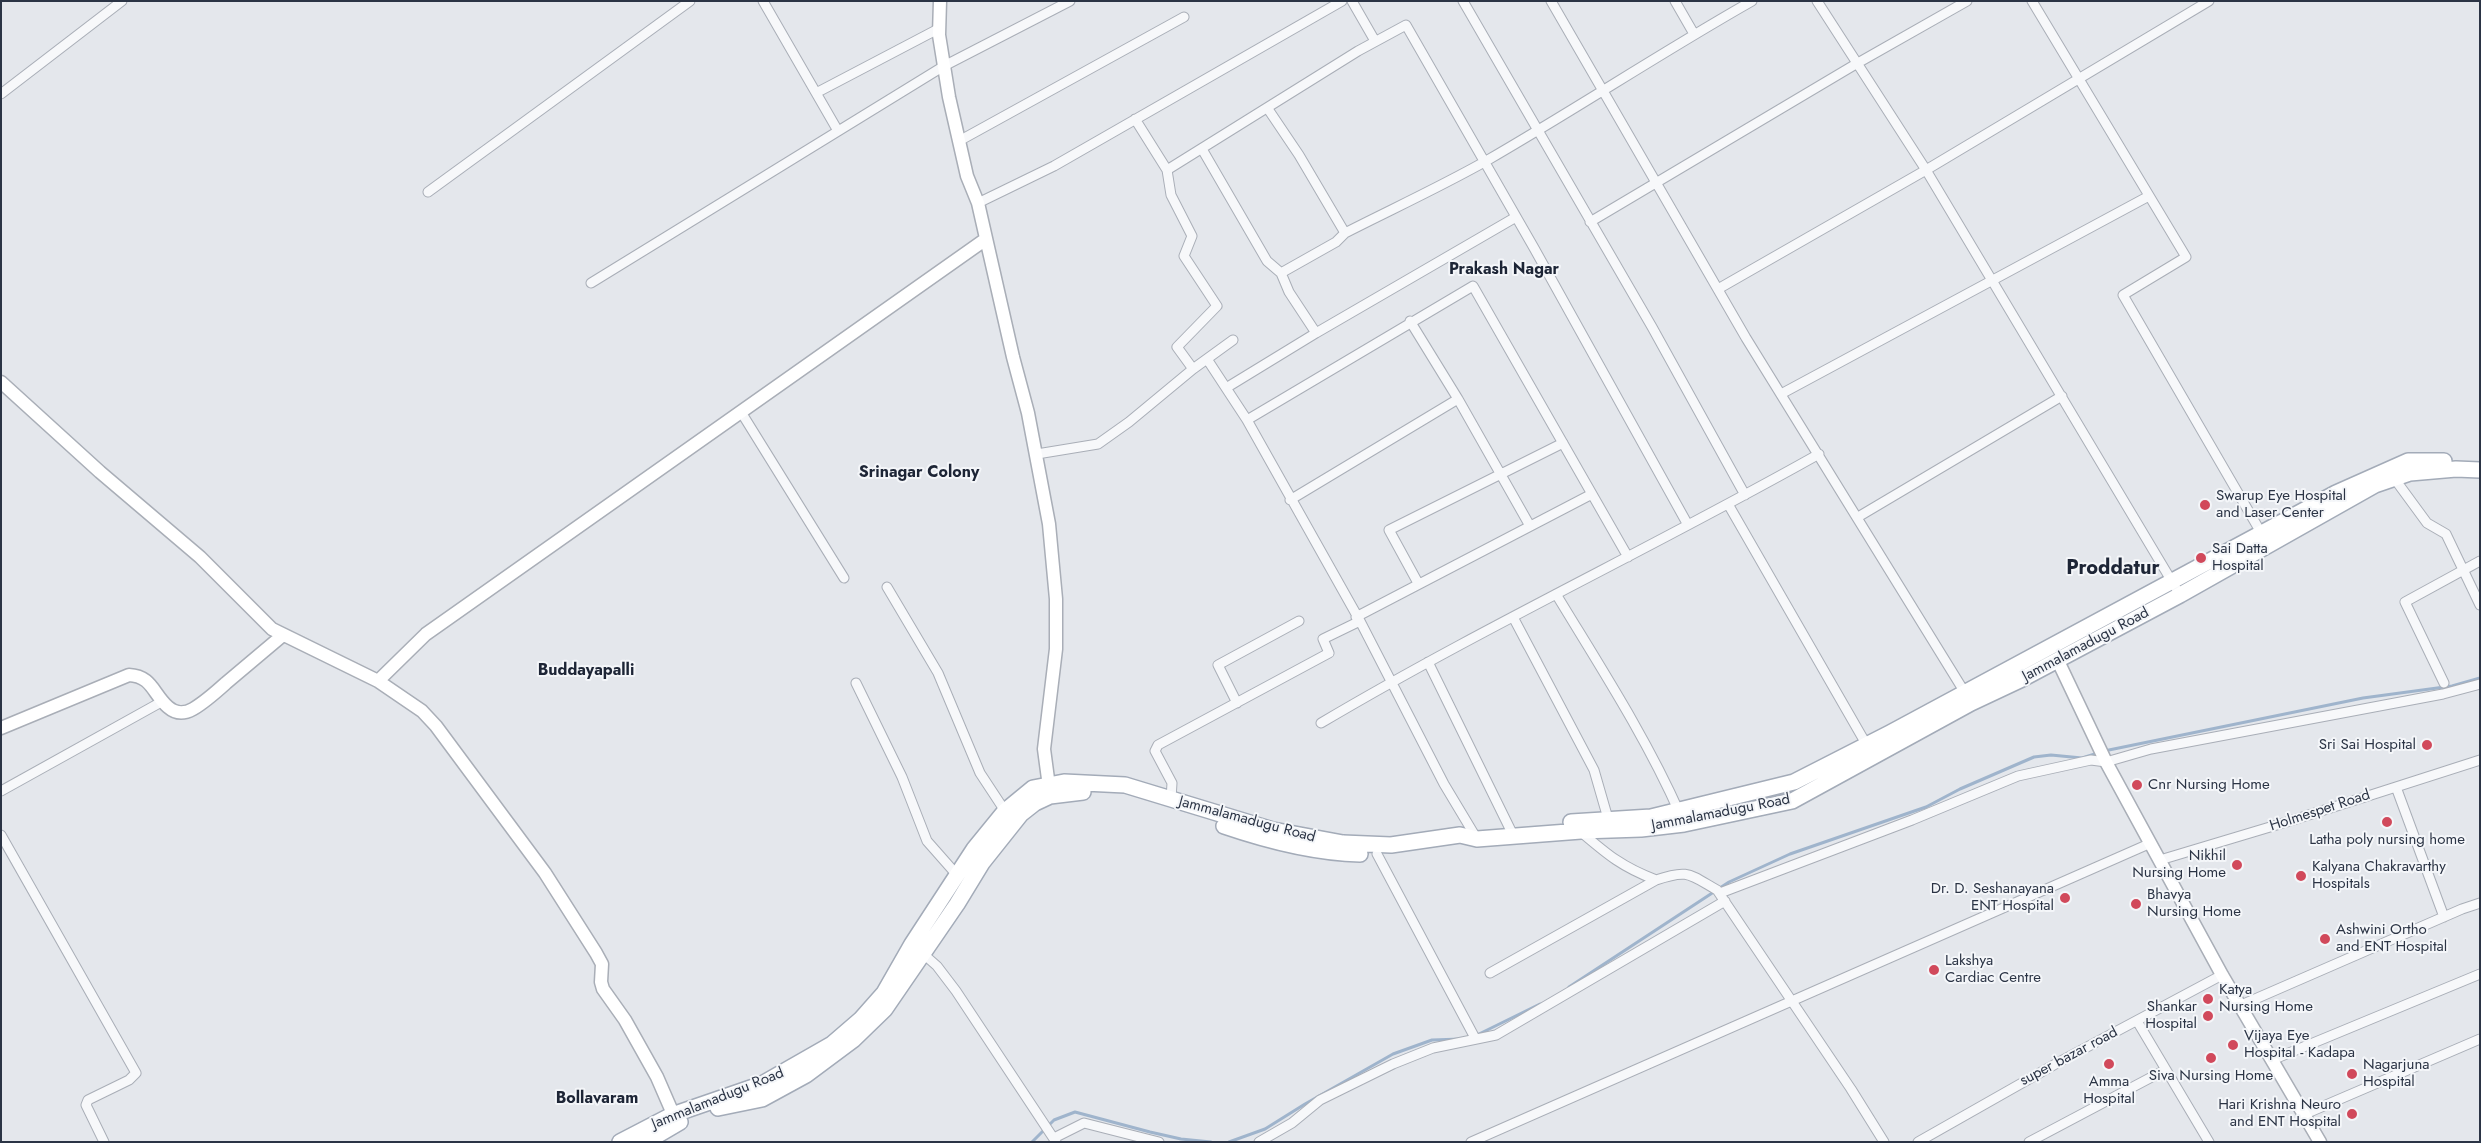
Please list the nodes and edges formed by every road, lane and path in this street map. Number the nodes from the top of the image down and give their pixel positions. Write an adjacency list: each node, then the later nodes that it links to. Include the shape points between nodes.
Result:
1 (122, 1): 25 (street)
2 (690, 1): 36 (street)
3 (763, 1): 24 (street)
4 (940, 1): 17 (main road)
5 (1070, 1): 21 (street)
6 (1342, 1): 27 (street)
7 (1352, 1): 19 (street)
8 (1463, 1): 28 (street)
9 (1551, 1): 23 (street)
10 (1675, 1): 18 (street)
11 (1752, 1): 18 (street)
12 (1817, 1): 20 (street)
13 (1966, 1): 20 (street)
14 (2032, 1): 22 (street)
15 (2209, 1): 22 (street)
16 (1184, 17): 30 (street)
17 (940, 28): 21 (main road); 24 (street)
18 (1694, 34): 23 (street)
19 (1375, 41): 26 (street); 32 (street, via 1406,25)
20 (1856, 64): 34 (street); 35 (street)
21 (944, 66): 29 (street); 30 (main road)
22 (2079, 79): 34 (street); 37 (street)
23 (1604, 91): 28 (street); 35 (street)
24 (816, 93): 29 (street)
25 (1, 94)
26 (1268, 109): 31 (street); 41 (street)
27 (1136, 119): 33 (street); 38 (street, via 1054,166)
28 (1537, 130): 32 (street); 40 (street)
29 (838, 131): 45 (street)
30 (959, 141): 38 (main road, via 966,176)
31 (1202, 149): 33 (street); 43 (street, via 1267,261)
32 (1484, 162): 39 (street); 41 (street)
33 (1168, 170): 51 (street, via 1171,196 1192,236 1184,256 1217,306 1177,347)
34 (1926, 170): 44 (street); 46 (street)
35 (1657, 182): 40 (street); 46 (street)
36 (428, 192)
37 (2149, 196): 44 (street); 73 (street, via 2186,257 2123,294)
38 (978, 203): 42 (main road)
39 (1516, 217): 48 (street); 71 (street)
40 (1590, 222): 67 (street)
41 (1345, 234): 43 (street)
42 (986, 239): 57 (main road); 60 (main road)
43 (1281, 273): 48 (street, via 1289,292)
44 (1992, 280): 54 (street); 55 (street)
45 (591, 283)
46 (1718, 289): 54 (street)
47 (1410, 321): 56 (street); 58 (street); 59 (street, via 1473,286)
48 (1316, 333): 53 (street)
49 (1233, 340): 50 (street)
50 (1207, 359): 51 (street); 53 (street)
51 (1193, 369): 60 (street, via 1098,444)
52 (1, 382): 87 (main road, via 200,557 272,629)
53 (1226, 388): 58 (street)
54 (1781, 394): 61 (street)
55 (2062, 396): 70 (street); 78 (street)
56 (1458, 400): 64 (street); 68 (street)
57 (741, 412): 77 (street); 90 (main road, via 426,634)
58 (1247, 420): 68 (street)
59 (1563, 443): 64 (street); 66 (street)
60 (1037, 454): 104 (main road, via 1049,524 1056,599 1056,648 1044,749)
61 (1819, 454): 67 (street); 70 (street)
62 (2480, 462): 73 (main road, via 2408,461 2336,493)
63 (2480, 470): 65 (main road, via 2410,473)
64 (1501, 475): 72 (street); 79 (street, via 1389,530)
65 (2394, 478): 73 (main road); 76 (street, via 2427,522 2446,534)
66 (1592, 494): 72 (street); 74 (street)
67 (1745, 496): 69 (street)
68 (1290, 500): 85 (street)
69 (1728, 504): 71 (street); 100 (street)
70 (1858, 518): 95 (street)
71 (1688, 525): 74 (street)
72 (1530, 526): 79 (street)
73 (2264, 539): 78 (main road); 82 (main road, Jammalamadugu Road)
74 (1628, 557): 81 (street)
75 (2480, 561): 76 (street)
76 (2462, 570): 83 (street); 93 (street, via 2405,602)
77 (844, 578)
78 (2172, 580): 82 (street); 95 (main road)
79 (1418, 583): 85 (street)
80 (887, 587): 107 (street, via 938,673 980,774)
81 (1556, 594): 84 (street); 108 (street, via 1607,678)
82 (2180, 595): 88 (main road, Jammalamadugu Road)
83 (2480, 605)
84 (1513, 617): 89 (street); 109 (street, via 1594,770)
85 (1358, 619): 91 (street); 97 (street, via 1323,639 1329,653)
86 (1299, 621): 97 (street, via 1218,665)
87 (283, 636): 90 (main road); 96 (main road, via 192,710 174,712)
88 (2058, 661): 95 (main road, Jammalamadugu Road); 102 (main road)
89 (1428, 662): 91 (street); 111 (street)
90 (378, 681): 135 (main road, via 422,711 436,726 545,873 602,964 603,989 626,1020)
91 (1391, 682): 98 (street); 113 (street)
92 (856, 683): 118 (street, via 902,777 927,841)
93 (2444, 683)
94 (2480, 684): 102 (street, via 2151,749)
95 (1968, 698): 100 (main road, Jammalamadugu Road)
96 (163, 702): 99 (main road, via 140,675 129,675); 105 (street)
97 (1237, 703): 106 (street, via 1155,749 1172,783)
98 (1320, 723)
99 (1, 728)
100 (1870, 751): 108 (main road, Jammalamadugu Road, via 1792,801)
101 (2480, 760): 103 (street, Holmespet Road)
102 (2106, 762): 114 (main road); 120 (street, via 2091,760 2018,776)
103 (2396, 787): 116 (street, Holmespet Road); 122 (street)
104 (1050, 790): 106 (main road, Jammalamadugu Road, via 1082,782 1125,785); 107 (main road, Jammalamadugu Road, via 1033,788); 115 (main road, via 1124,795 1281,843 1328,852); 117 (main road)
105 (1, 791)
106 (1171, 799): 113 (main road, Jammalamadugu Road, via 1273,830 1343,843 1391,845)
107 (1005, 811): 117 (main road, Jammalamadugu Road)
108 (1681, 817): 109 (main road, Jammalamadugu Road, via 1641,829)
109 (1610, 824): 110 (main road, Jammalamadugu Road); 111 (main road)
110 (1581, 831): 111 (main road, Jammalamadugu Road); 119 (street, via 1613,860)
111 (1512, 833): 113 (main road, Jammalamadugu Road)
112 (1, 835): 137 (street, via 136,1073 129,1080 88,1100 86,1105)
113 (1471, 836): 115 (main road, via 1462,845)
114 (2151, 842): 116 (main road); 127 (street)
115 (1378, 854): 130 (street)
116 (2160, 860): 126 (main road)
117 (974, 862): 118 (main road, Jammalamadugu Road); 123 (main road)
118 (957, 875): 123 (main road, Jammalamadugu Road)
119 (1656, 880): 120 (street, via 1688,874); 124 (street)
120 (1722, 897): 127 (street); 130 (street, via 1496,1035)
121 (2480, 903): 122 (street)
122 (2444, 917): 128 (street)
123 (917, 949): 135 (main road, via 886,1009 821,1058 762,1099 712,1105); 136 (street, via 937,966 956,991)
124 (1490, 973)
125 (2480, 974): 132 (street)
126 (2222, 975): 128 (main road); 129 (street, super bazar road)
127 (1792, 1002): 142 (street); 143 (street)
128 (2238, 1006): 132 (main road)
129 (2137, 1021): 133 (street); 144 (street, super bazar road)
130 (1476, 1038): 141 (street, via 1433,1048 1385,1068 1320,1100 1292,1123)
131 (2480, 1039): 134 (street)
132 (2272, 1060): 134 (main road)
133 (2165, 1070): 145 (street); 146 (street)
134 (2305, 1114): 147 (main road)
135 (675, 1119): 138 (main road, Jammalamadugu Road); 139 (main road)
136 (1053, 1137): 140 (street, via 1084,1122)
137 (104, 1142)
138 (620, 1142)
139 (646, 1142)
140 (1159, 1142)
141 (1259, 1142)
142 (1470, 1142)
143 (1884, 1142)
144 (1918, 1142)
145 (2030, 1142)
146 (2209, 1142)
147 (2320, 1142)

